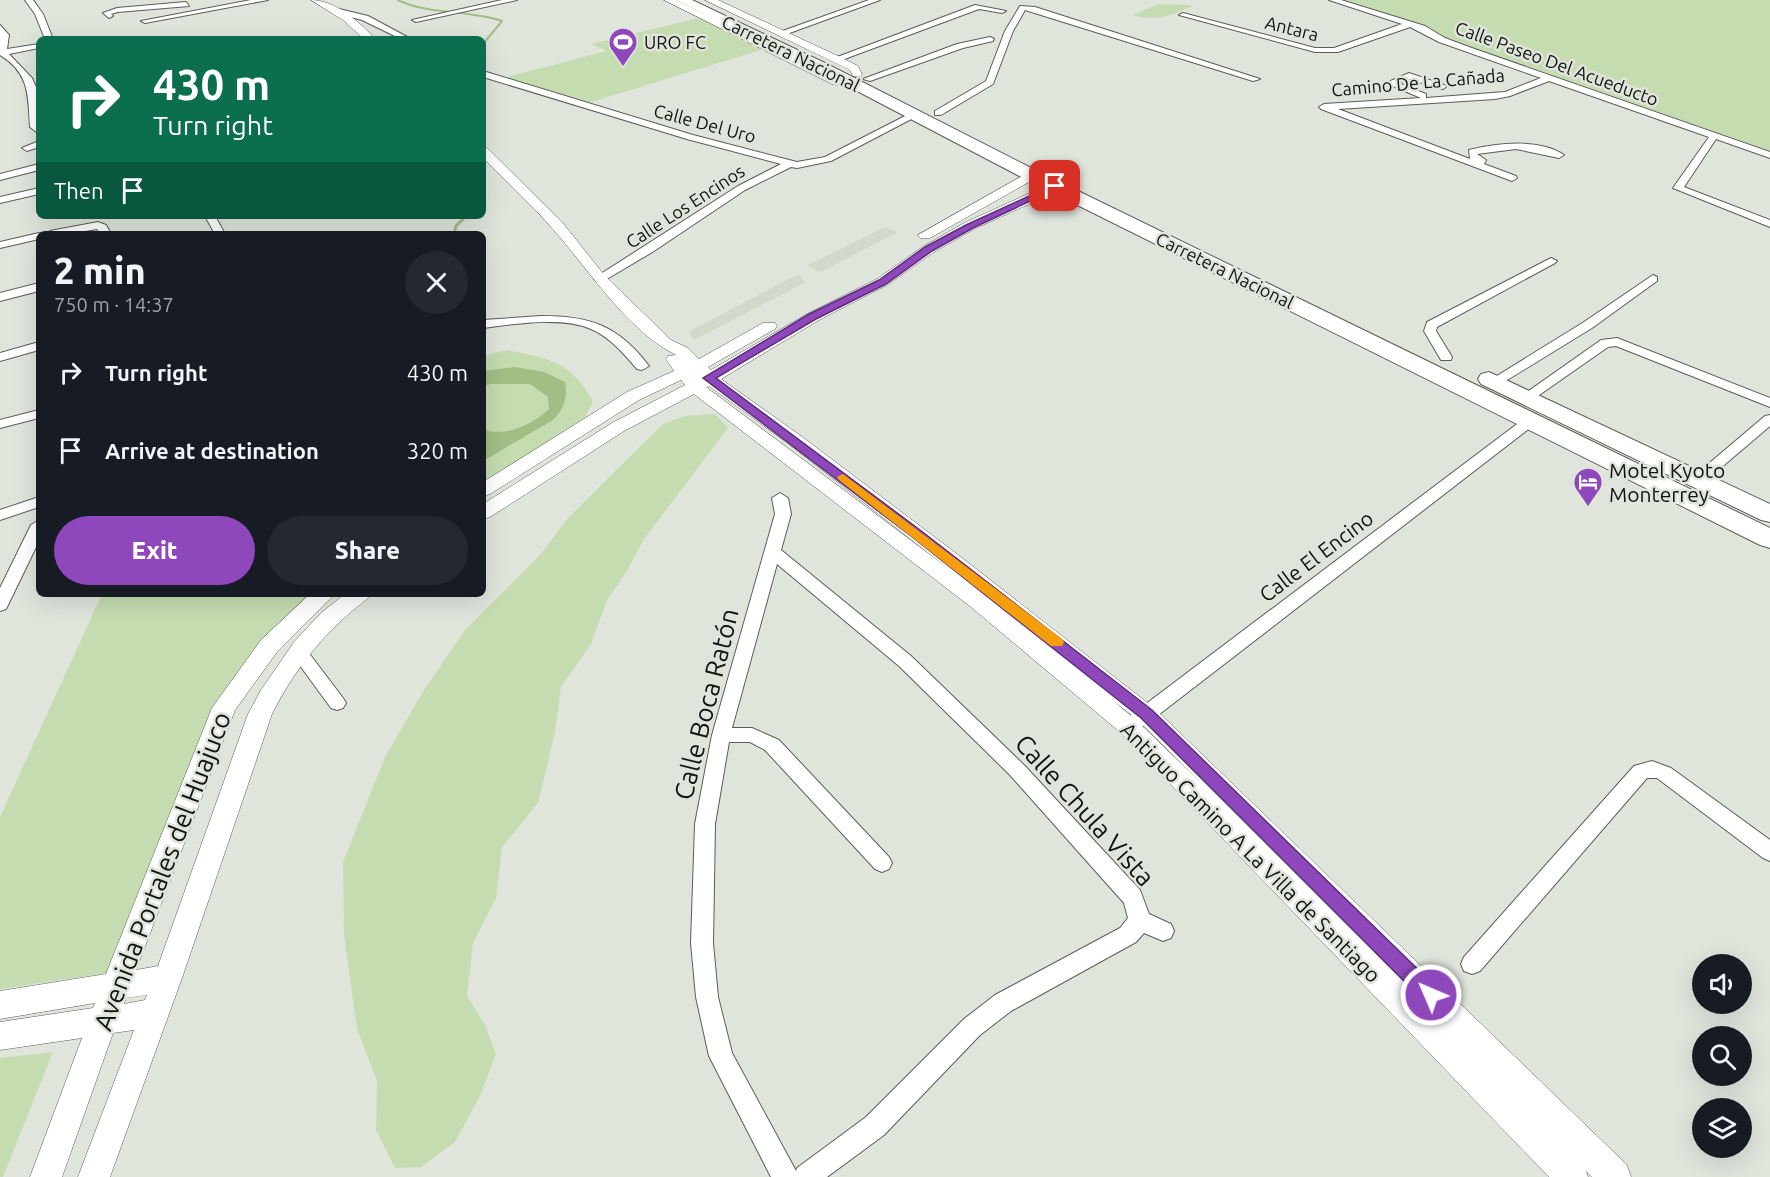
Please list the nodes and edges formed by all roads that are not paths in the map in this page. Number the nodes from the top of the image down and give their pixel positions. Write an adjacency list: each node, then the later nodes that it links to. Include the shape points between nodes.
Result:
1 (29, 0): 21 (street)
2 (218, 0): 12 (street)
3 (264, 0): 17 (street)
4 (316, 0): 13 (street)
5 (513, 0): 16 (street)
6 (669, 0): 31 (street, via 836,82)
7 (682, 0): 27 (highway, Carretera Nacional)
8 (697, 0): 27 (highway, Carretera Nacional)
9 (710, 0): 20 (street)
10 (876, 0): 20 (street)
11 (1333, 0): 18 (street, Calle Paseo Del Acueducto)
12 (178, 5): 12 (street, via 127,9 107,13 123,16)
13 (335, 10): 22 (street); 23 (street, via 365,18)
14 (1002, 11): 27 (street, via 978,7)
15 (1183, 15): 18 (street, Antara, via 1315,50 1335,50)
16 (416, 20)
17 (146, 21)
18 (1410, 24): 29 (street, Calle Paseo Del Acueducto, via 1450,44)
19 (0, 27): 26 (street, via 4,35)
20 (781, 33): 27 (street)
21 (48, 36)
22 (366, 36)
23 (400, 36)
24 (990, 39): 31 (street)
25 (36, 46): 26 (street)
26 (2, 52): 36 (street, via 29,80)
27 (829, 63): 31 (highway, Carretera Nacional)
28 (486, 75): 44 (street, Calle Del Uro)
29 (1549, 78): 33 (street, Camino De La Cañada, via 1507,94); 37 (street, Calle Paseo Del Acueducto)
30 (1256, 79): 34 (street, via 1023,8 1009,31 990,82)
31 (862, 81): 34 (highway, Carretera Nacional); 35 (highway, Carretera Nacional)
32 (1443, 86): 33 (street, via 1409,76 1390,82)
33 (1429, 99): 45 (street, Camino De La Cañada, via 1324,106)
34 (938, 112): 66 (highway, Carretera Nacional)
35 (914, 115): 44 (street, Calle Del Uro, via 828,159 805,165); 48 (highway, Carretera Nacional)
36 (36, 128)
37 (1714, 136): 42 (street, Calle Paseo Del Acueducto); 55 (street, via 1678,188)
38 (36, 145): 39 (street)
39 (27, 148)
40 (486, 154): 62 (street, Antiguo Camino A La Villa de Santiago, via 557,225)
41 (1559, 155): 45 (street, via 1531,147 1497,145 1472,152 1481,160)
42 (1770, 155)
43 (36, 164): 47 (street)
44 (789, 164): 62 (street, Calle Los Encinos, via 728,195)
45 (1479, 165): 50 (street)
46 (36, 168): 49 (street)
47 (0, 172)
48 (1031, 175): 51 (highway, Carretera Nacional); 54 (street)
49 (0, 177)
50 (1512, 178)
51 (1055, 186): 56 (street); 80 (highway, Carretera Nacional)
52 (36, 192): 53 (street)
53 (0, 200)
54 (952, 219): 56 (street); 73 (street, via 864,279 799,310)
55 (1770, 224)
56 (969, 226): 73 (street, via 882,282)
57 (66, 231): 58 (street, via 99,225)
58 (104, 231)
59 (36, 237): 60 (street)
60 (0, 245)
61 (1551, 261): 71 (street, via 1431,325 1430,331)
62 (600, 279): 73 (street, Antiguo Camino A La Villa de Santiago)
63 (1653, 279): 74 (street, via 1588,325)
64 (36, 288): 65 (street)
65 (0, 297)
66 (1373, 322)
67 (486, 324): 72 (street, via 575,320 595,325 621,342)
68 (1404, 337): 71 (highway)
69 (36, 347): 70 (street)
70 (0, 357)
71 (1446, 357): 74 (highway)
72 (642, 366)
73 (696, 376): 77 (street, via 633,396); 81 (street); 98 (street, Antiguo Camino A La Villa de Santiago, via 979,602)
74 (1494, 382): 75 (highway)
75 (1527, 397): 76 (street, via 1605,343 1617,342); 83 (highway)
76 (1770, 403)
77 (608, 412): 81 (street); 84 (street)
78 (36, 415): 82 (street)
79 (1770, 419): 83 (street)
80 (1530, 421): 91 (highway, Carretera Nacional); 98 (street, Calle El Encino)
81 (628, 422): 87 (street)
82 (0, 424)
83 (1698, 480): 88 (highway)
84 (486, 488)
85 (780, 498): 92 (street, Calle Boca Ratón, via 783,514)
86 (36, 503): 89 (street)
87 (486, 511)
88 (1770, 514)
89 (0, 515)
90 (36, 531): 95 (street)
91 (1770, 539)
92 (773, 552): 99 (street, Calle Boca Ratón); 102 (street, Calle Chula Vista, via 905,661 1017,770 1132,897)
93 (320, 597): 106 (street, Avenida Portales del Huajuco, via 276,635 224,708)
94 (356, 597): 96 (street, Avenida Portales del Huajuco, via 332,615)
95 (0, 605)
96 (299, 652): 97 (street); 105 (street, Avenida Portales del Huajuco, via 274,685 260,714)
97 (337, 704)
98 (1138, 721): 115 (street, Antiguo Camino A La Villa de Santiago); 116 (street)
99 (720, 735): 101 (street, via 752,735 772,745); 113 (street, Calle Boca Ratón, via 705,824 702,943 707,997 721,1056)
100 (1770, 852): 104 (street, via 1664,773 1641,771)
101 (882, 863)
102 (1140, 920): 103 (street); 114 (street, Calle Chula Vista, via 1136,930 1003,1004 972,1027 875,1126)
103 (1163, 931)
104 (1472, 964)
105 (168, 978): 106 (street); 108 (street, Avenida Portales del Huajuco)
106 (116, 985): 107 (street); 109 (street, Avenida Portales del Huajuco)
107 (0, 1005)
108 (155, 1013): 109 (street); 112 (street, Avenida Portales del Huajuco)
109 (104, 1019): 110 (street); 111 (street, Avenida Portales del Huajuco)
110 (0, 1036)
111 (46, 1177)
112 (94, 1177)
113 (785, 1177)
114 (806, 1177)
115 (1572, 1177)
116 (1616, 1177)

